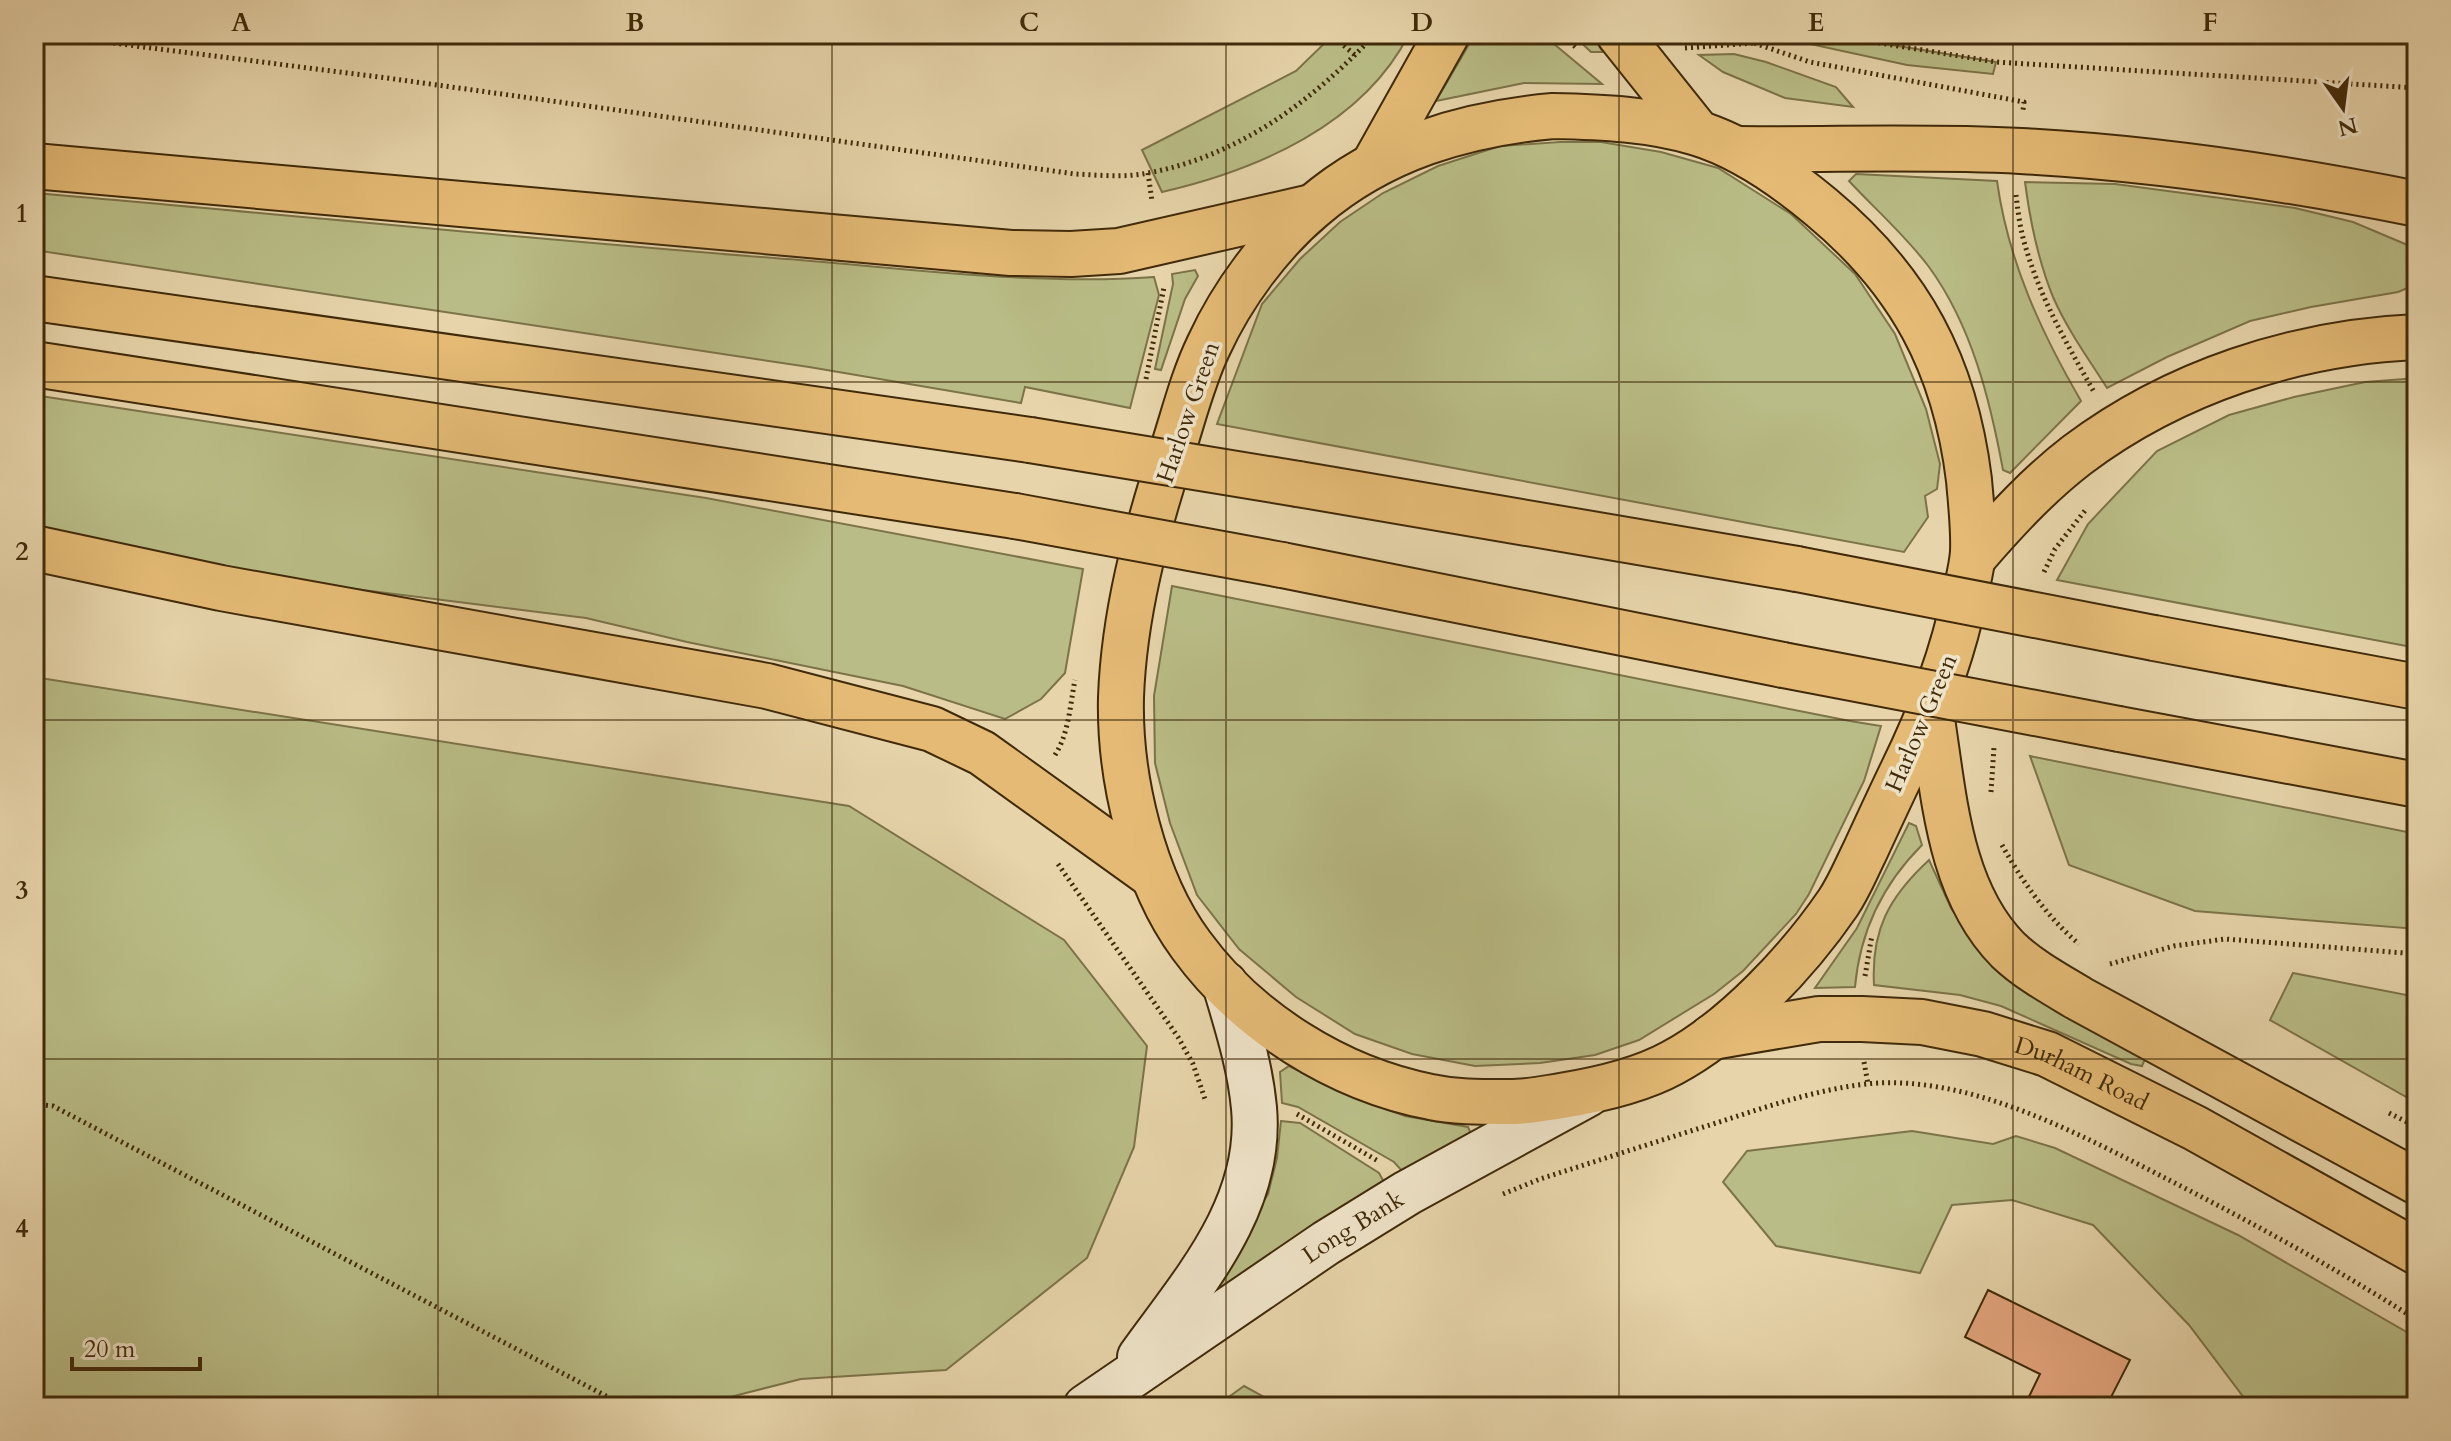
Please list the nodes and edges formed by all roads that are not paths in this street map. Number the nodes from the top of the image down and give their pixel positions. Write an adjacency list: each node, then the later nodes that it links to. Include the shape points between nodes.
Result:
1 (1447, 34): 4 (main road)
2 (1619, 34): 3 (main road)
3 (1717, 141): 4 (main road, Harlow Green, via 1602,117 1525,118 1461,129); 6 (main road, via 2130,159 2316,184); 12 (main road, Harlow Green, via 1795,185 1848,229 1913,306 1955,401 1965,447)
4 (1374, 164): 7 (main road, Harlow Green)
5 (34, 166): 7 (main road, via 1011,253 1119,251)
6 (2417, 204)
7 (1312, 207): 16 (main road, Harlow Green, via 1235,297 1206,350 1155,506 1130,613 1121,697 1125,763)
8 (34, 298): 13 (main road, bridge, via 1030,440 1797,569)
9 (2417, 337): 12 (main road, via 2312,350 2250,367 2155,406 2077,455)
10 (34, 364): 15 (main road, bridge, via 1015,516)
11 (34, 548): 16 (main road, via 221,588 767,686 932,729 982,753)
12 (1973, 558): 14 (main road, Harlow Green, via 1955,642)
13 (2417, 687)
14 (1931, 713): 18 (main road, Harlow Green, via 1843,897 1784,974); 20 (main road, via 1963,876 1977,908 2010,952 2080,999)
15 (2417, 785)
16 (1153, 876): 17 (main road, Harlow Green, via 1191,945)
17 (1225, 984): 19 (main road, Harlow Green, via 1285,1036 1356,1075 1433,1098 1514,1103); 22 (main road, Long Bank, via 1254,1110 1252,1157 1240,1204 1216,1251)
18 (1712, 1037): 19 (main road, Harlow Green, via 1671,1065); 21 (main road, Durham Road, via 1819,1019 1922,1022 1983,1034 2047,1054 2195,1128)
19 (1593, 1091): 22 (main road, Long Bank, via 1380,1209)
20 (2417, 1182)
21 (2417, 1252)
22 (1123, 1382): 23 (main road, Long Bank)
23 (1086, 1407)

